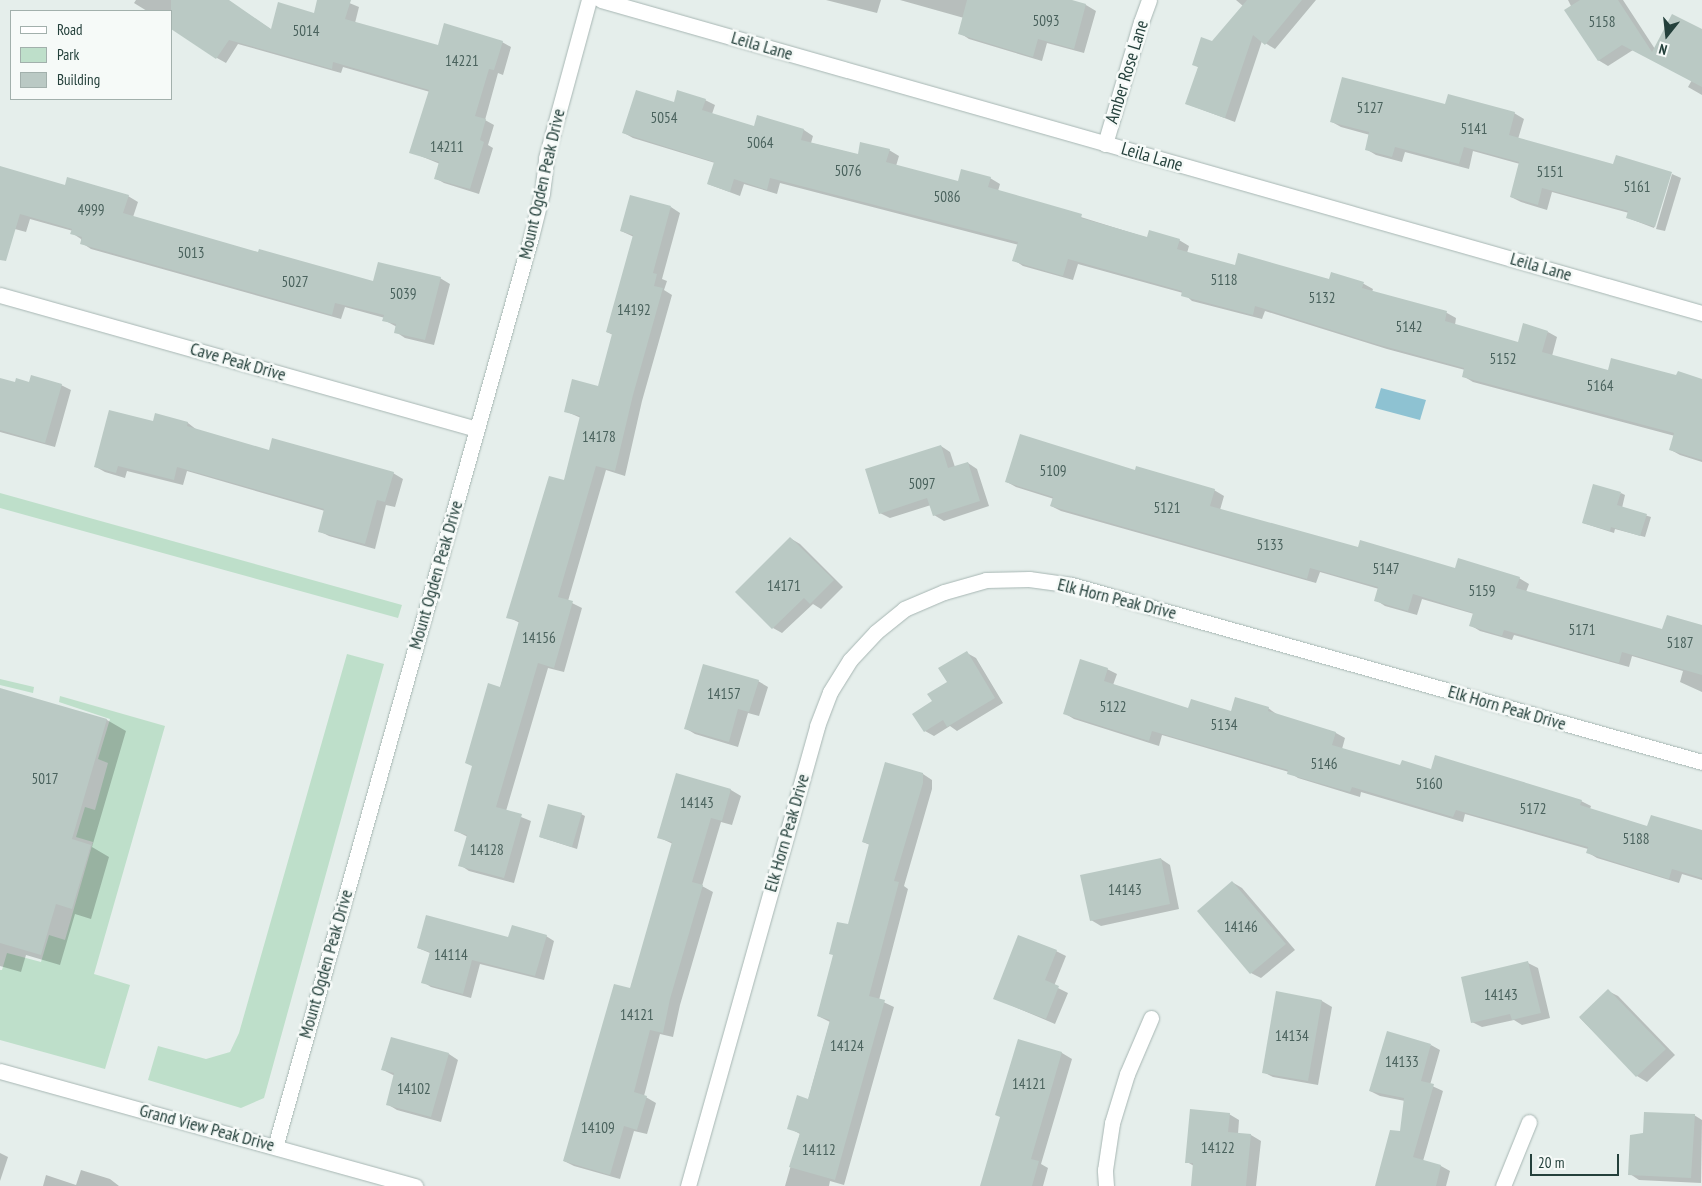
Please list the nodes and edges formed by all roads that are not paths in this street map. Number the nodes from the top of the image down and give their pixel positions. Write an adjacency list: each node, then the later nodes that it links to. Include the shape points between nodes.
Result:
1 (588, 0): 7 (street, Mount Ogden Peak Drive, via 546,158 542,193 531,237)
2 (602, 0): 4 (street, Leila Lane)
3 (1149, 0): 4 (street, Amber Rose Lane)
4 (1105, 144): 6 (street, Leila Lane)
5 (0, 295): 7 (street, Cave Peak Drive)
6 (1702, 313)
7 (477, 429): 12 (street, Mount Ogden Peak Drive)
8 (1702, 762): 14 (street, Elk Horn Peak Drive, via 1072,585 1029,579 986,580 944,592 904,609 876,632 850,660 830,692 817,726)
9 (1151, 1018): 15 (street, via 1112,1123 1105,1170)
10 (0, 1071): 12 (street, Grand View Peak Drive)
11 (1530, 1122): 16 (street)
12 (275, 1147): 13 (street, Grand View Peak Drive)
13 (415, 1186)
14 (688, 1186)
15 (1106, 1186)
16 (1503, 1186)

